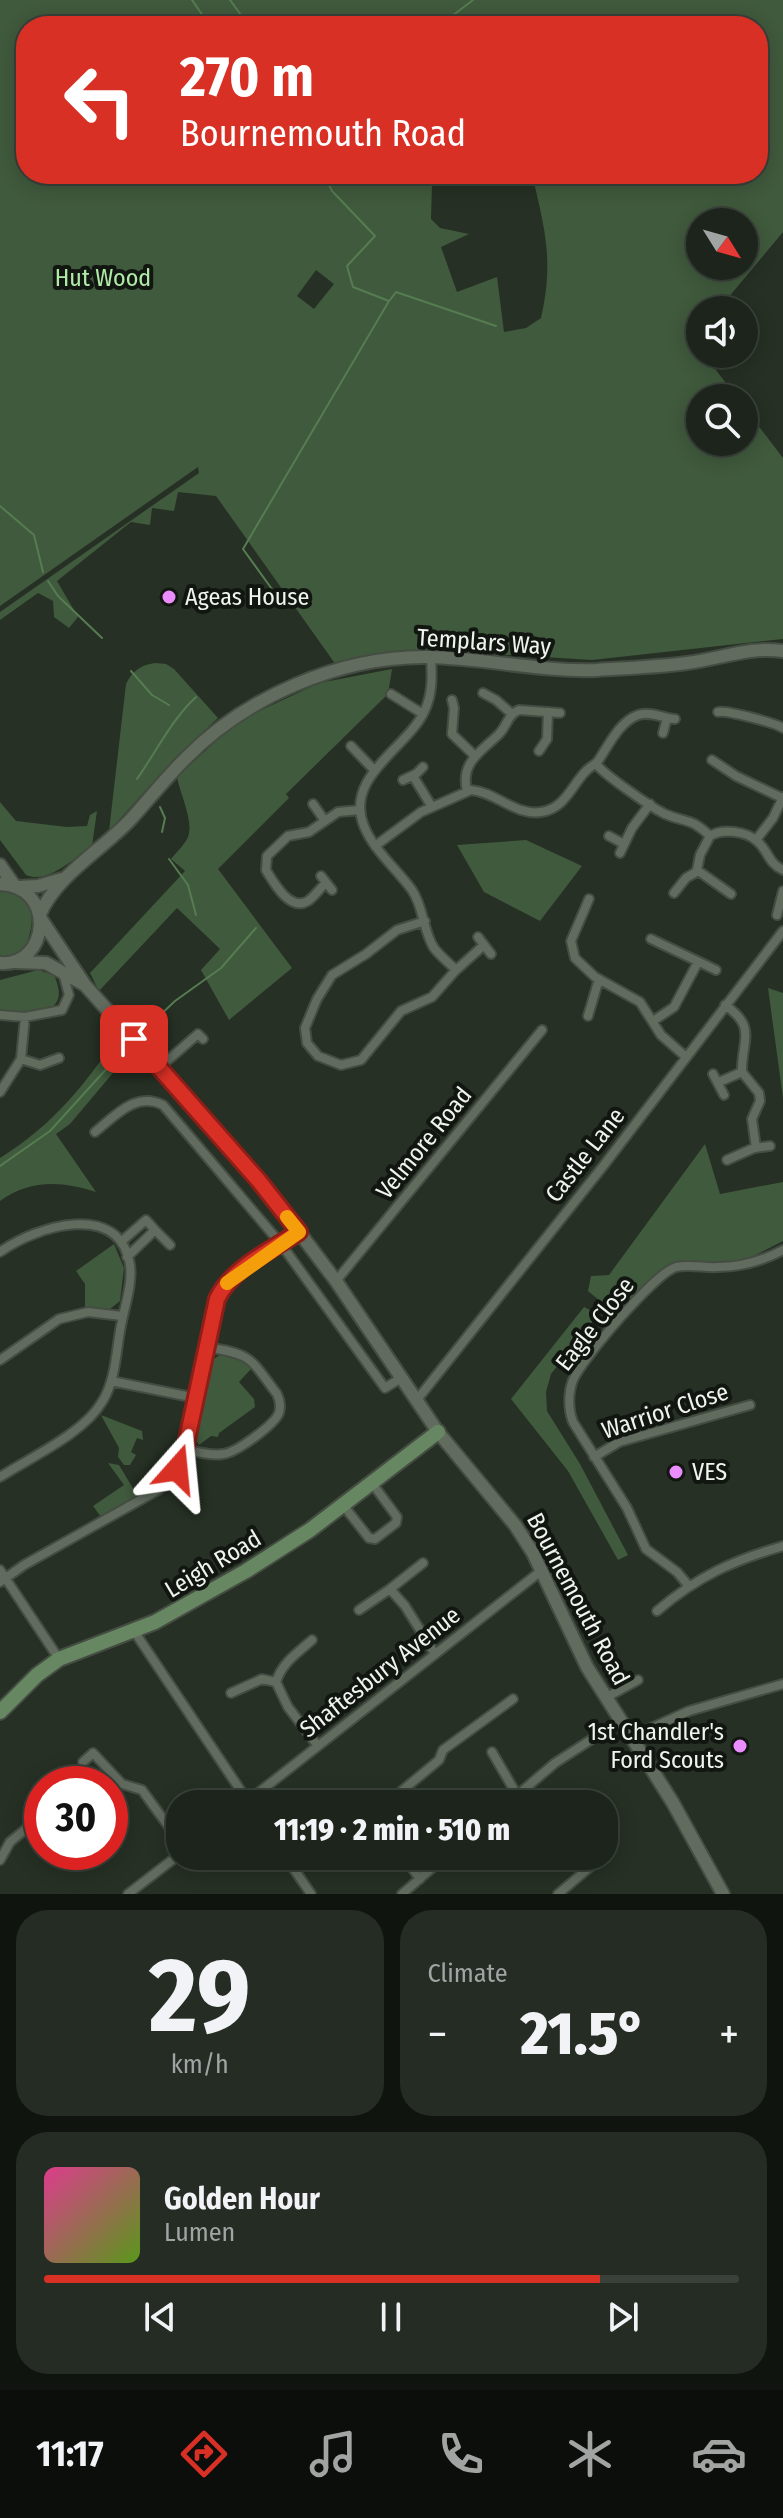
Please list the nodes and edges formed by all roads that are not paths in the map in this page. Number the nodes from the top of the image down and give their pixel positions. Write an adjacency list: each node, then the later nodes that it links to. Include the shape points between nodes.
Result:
1 (783, 651): 2 (street, Templars Way, via 593,670)
2 (431, 657): 10 (street, via 431,691); 45 (street, Templars Way, via 382,660 311,677 255,706 184,759 103,847)
3 (483, 693): 11 (street)
4 (391, 694): 10 (street)
5 (452, 700): 15 (street)
6 (772, 710): 12 (street)
7 (548, 712): 9 (street); 11 (street); 18 (street, via 547,739)
8 (718, 712): 12 (street)
9 (560, 713)
10 (423, 714): 27 (street)
11 (512, 714): 19 (street)
12 (768, 721): 13 (street)
13 (783, 728)
14 (663, 733): 23 (street, via 671,719 645,714 630,720)
15 (452, 734): 16 (street); 19 (street)
16 (440, 740)
17 (351, 746): 20 (street)
18 (539, 751)
19 (475, 756): 30 (street, via 465,774)
20 (361, 758): 25 (street); 27 (street)
21 (733, 759): 26 (street)
22 (712, 760): 26 (street)
23 (597, 765): 30 (street, via 587,769 561,803 543,812 520,811); 33 (street)
24 (423, 767): 28 (street)
25 (352, 768)
26 (725, 769): 31 (street)
27 (375, 771): 35 (street, via 364,788)
28 (413, 776): 29 (street); 34 (street)
29 (403, 780)
30 (467, 791): 34 (street)
31 (783, 798): 39 (street)
32 (313, 804): 36 (street)
33 (650, 804): 37 (street, via 622,848); 38 (street, via 690,820)
34 (432, 807): 40 (street)
35 (360, 810): 36 (street, via 338,812); 40 (street)
36 (325, 821): 47 (street, via 285,838 265,864 295,904 306,902)
37 (609, 836)
38 (710, 836): 39 (street, via 726,832); 44 (street)
39 (756, 840): 43 (street, via 771,864)
40 (375, 846): 56 (street, via 413,892)
41 (0, 865): 49 (street)
42 (677, 869): 46 (street)
43 (783, 870)
44 (698, 871): 46 (street); 51 (street)
45 (64, 878): 49 (street, Templars Way); 55 (street, Templars Way)
46 (686, 878): 50 (street)
47 (326, 883)
48 (0, 884): 49 (street, Templars Way)
49 (16, 886): 55 (street, Bournemouth Road, via 32,898)
50 (674, 893)
51 (731, 894)
52 (782, 897): 54 (street)
53 (589, 899): 65 (street, via 571,950)
54 (777, 915)
55 (40, 916): 61 (street, Templars Way, via 32,948); 66 (street, Bournemouth Road)
56 (425, 921): 62 (street, via 434,948); 62 (street, via 397,930 332,975 306,1024 310,1047 336,1065 361,1060 401,1011 432,997)
57 (783, 931): 67 (street, Castle Lane)
58 (651, 939): 60 (street)
59 (491, 954): 62 (street, via 481,941)
60 (698, 962): 63 (street); 71 (street, via 674,1007)
61 (6, 964): 64 (street, Bournemouth Road, via 46,963)
62 (456, 970)
63 (716, 970)
64 (63, 972): 66 (street, Bournemouth Road); 70 (street, via 69,989 66,1006)
65 (599, 979): 69 (street); 71 (street, via 636,999)
66 (85, 985): 77 (street, Bournemouth Road)
67 (725, 1005): 74 (street, Castle Lane); 78 (street, via 745,1030)
68 (0, 1015): 70 (street)
69 (588, 1016)
70 (25, 1017): 75 (street)
71 (653, 1021): 74 (street)
72 (542, 1030): 95 (street, Velmore Road)
73 (203, 1039): 77 (street, via 198,1034)
74 (686, 1057): 102 (street, Castle Lane)
75 (21, 1059): 76 (street); 81 (street)
76 (55, 1063)
77 (160, 1067): 88 (street, Bournemouth Road)
78 (742, 1072): 80 (street); 85 (street, via 759,1093 752,1119)
79 (713, 1074): 80 (street)
80 (719, 1082): 82 (street)
81 (0, 1092)
82 (724, 1095)
83 (95, 1132): 90 (street, via 135,1102 154,1100 168,1109)
84 (770, 1146): 85 (street)
85 (756, 1148): 86 (street)
86 (727, 1160)
87 (155, 1230): 89 (street, via 146,1220); 91 (street); 94 (street)
88 (299, 1232): 90 (street); 95 (street, Bournemouth Road)
89 (122, 1241): 93 (street, via 81,1223 57,1225); 94 (street)
90 (281, 1244): 97 (street, via 221,1291); 99 (street, via 385,1388)
91 (170, 1245)
92 (783, 1250): 106 (street, Eagle Close, via 740,1266 676,1267 651,1285 594,1351 571,1387 570,1415)
93 (0, 1252)
94 (127, 1257): 96 (street, via 130,1273)
95 (336, 1281): 99 (street, Bournemouth Road)
96 (122, 1316): 98 (street, via 88,1312 59,1319); 100 (street)
97 (207, 1347): 101 (street); 105 (street, via 250,1359 277,1394 279,1413 231,1452)
98 (0, 1360)
99 (401, 1378): 102 (street, Bournemouth Road)
100 (111, 1381): 101 (street); 107 (street, via 84,1423)
101 (196, 1398): 105 (street)
102 (416, 1401): 104 (street, Bournemouth Road)
103 (750, 1405): 106 (street, Warrior Close, via 619,1442)
104 (438, 1432): 108 (main road, Leigh Road); 112 (street, Bournemouth Road, via 515,1525)
105 (185, 1449): 113 (street, via 177,1469 158,1490)
106 (594, 1457): 114 (street, Eagle Close, via 646,1549)
107 (0, 1477)
108 (372, 1483): 109 (main road, Leigh Road); 109 (street, via 397,1517 375,1539)
109 (343, 1505): 118 (main road, Leigh Road, via 246,1571)
110 (783, 1546): 114 (street, via 736,1560)
111 (423, 1563): 115 (street)
112 (541, 1571): 120 (street, Shaftesbury Avenue); 126 (street, Bournemouth Road)
113 (2, 1577): 121 (street)
114 (688, 1585): 117 (street)
115 (390, 1589): 116 (street); 120 (street)
116 (359, 1610)
117 (657, 1611)
118 (134, 1631): 121 (main road, Leigh Road); 135 (street)
119 (312, 1640): 123 (street, via 279,1671)
120 (435, 1654): 131 (street, Shaftesbury Avenue)
121 (59, 1659): 128 (main road, Leigh Road)
122 (638, 1680): 126 (street)
123 (276, 1682): 125 (street, via 262,1679); 131 (street)
124 (783, 1684): 130 (street, via 689,1711)
125 (231, 1693)
126 (605, 1698): 129 (street, Bournemouth Road)
127 (513, 1699): 137 (street, via 443,1750 439,1760)
128 (0, 1712)
129 (624, 1726): 130 (street); 132 (street, Bournemouth Road); 139 (street, via 566,1754)
130 (647, 1730): 132 (street)
131 (318, 1746): 136 (street, Shaftesbury Avenue)
132 (639, 1747): 153 (street, Bournemouth Road)
133 (492, 1752): 138 (street)
134 (83, 1762): 140 (street, via 96,1749 122,1784 142,1790)
135 (238, 1790)
136 (263, 1790)
137 (403, 1790)
138 (514, 1790)
139 (523, 1790)
140 (166, 1823)
141 (24, 1829): 142 (street)
142 (0, 1860)
143 (166, 1865): 149 (street)
144 (295, 1870): 150 (street)
145 (413, 1870): 148 (street)
146 (430, 1870): 148 (street)
147 (586, 1870): 152 (street)
148 (420, 1879): 151 (street)
149 (128, 1894)
150 (311, 1894)
151 (402, 1894)
152 (558, 1894)
153 (723, 1894)

